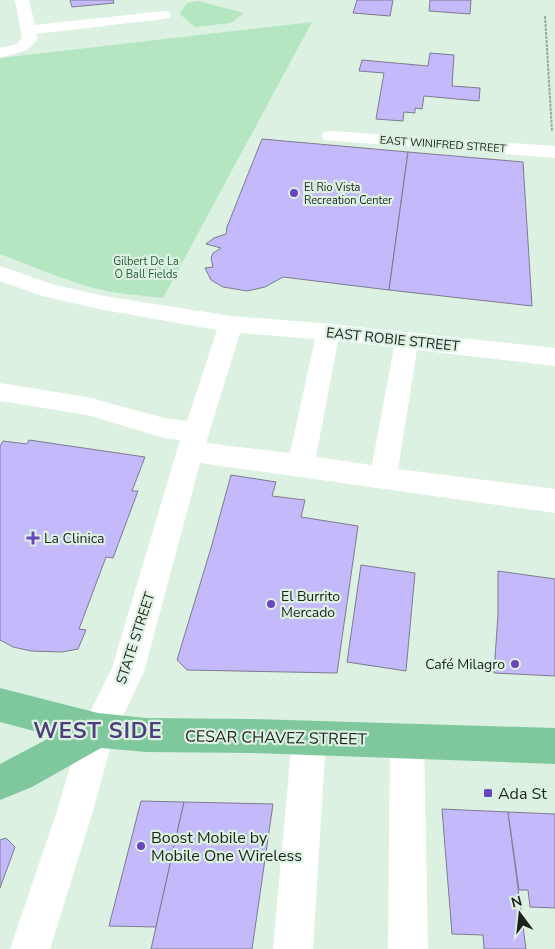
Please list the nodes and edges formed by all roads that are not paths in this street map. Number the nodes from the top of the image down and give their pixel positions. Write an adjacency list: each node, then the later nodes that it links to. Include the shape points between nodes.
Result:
1 (22, 0): 3 (street)
2 (164, 15): 3 (street)
3 (28, 30): 4 (street, via 30,39 22,47)
4 (0, 53)
5 (330, 136): 6 (street, EAST WINIFRED STREET)
6 (554, 152)
7 (0, 272): 8 (street, EAST ROBIE STREET, via 50,291)
8 (231, 324): 9 (street, EAST ROBIE STREET); 13 (street, STATE STREET)
9 (328, 332): 10 (street, EAST ROBIE STREET); 14 (street)
10 (407, 341): 11 (street, EAST ROBIE STREET); 15 (street)
11 (555, 357)
12 (0, 392): 13 (street, via 87,406 164,428)
13 (194, 442): 14 (street); 18 (street, STATE STREET, via 127,672)
14 (301, 465): 15 (street)
15 (383, 478): 16 (street)
16 (555, 501)
17 (0, 705): 18 (main road, CESAR CHAVEZ STREET)
18 (98, 730): 19 (main road, CESAR CHAVEZ STREET, via 146,735); 22 (main road); 23 (street, STATE STREET)
19 (309, 738): 20 (main road, CESAR CHAVEZ STREET); 24 (street)
20 (407, 741): 21 (main road, CESAR CHAVEZ STREET); 25 (street)
21 (555, 746)
22 (0, 782)
23 (30, 949)
24 (293, 949)
25 (408, 949)

